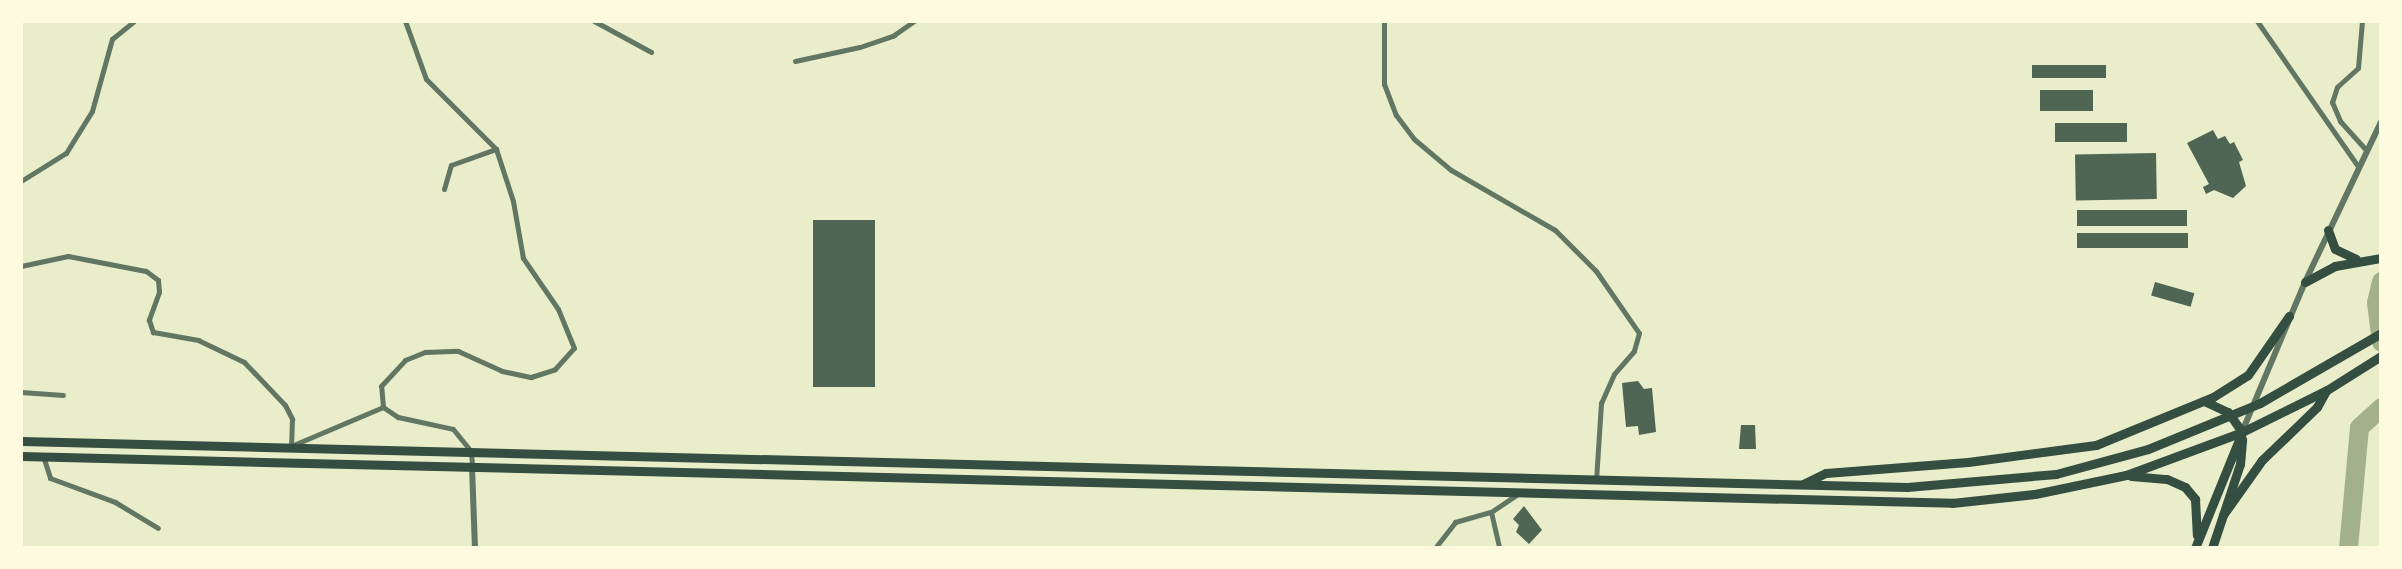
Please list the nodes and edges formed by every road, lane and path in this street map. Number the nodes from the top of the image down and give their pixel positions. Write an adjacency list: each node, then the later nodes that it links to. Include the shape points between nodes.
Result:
1 (134, 21): 14 (street, via 112,39 92,111 66,153)
2 (405, 21): 11 (street, via 426,79)
3 (594, 21): 8 (street)
4 (914, 21): 9 (street, via 894,35 860,47)
5 (1384, 21): 37 (street, via 1384,84 1396,115 1414,139 1451,170 1555,230 1597,271 1639,333 1634,351 1614,373 1601,403)
6 (2257, 21): 13 (street)
7 (2362, 21): 12 (street, via 2358,68 2337,87 2332,102 2340,121)
8 (651, 52)
9 (795, 61)
10 (2381, 122): 12 (street)
11 (496, 149): 15 (street, via 451,165); 28 (street, via 513,201 523,258 558,309 574,348 572,354 555,369 531,377 502,372 458,351 425,352 405,360 381,386)
12 (2366, 150): 13 (street)
13 (2357, 165): 16 (street)
14 (21, 181)
15 (444, 189)
16 (2328, 230): 18 (highway, via 2335,249); 20 (street)
17 (2381, 258): 18 (highway)
18 (2358, 260): 20 (highway)
19 (21, 266): 31 (street, via 68,256 146,271 158,280 159,292 149,320 153,332 198,340 244,362 285,405 292,419)
20 (2305, 282): 21 (street)
21 (2289, 316): 27 (highway, via 2248,375); 29 (street)
22 (2381, 333): 38 (highway, via 2315,374 2218,422 2096,465 2015,480)
23 (2381, 356): 24 (highway)
24 (2327, 390): 29 (highway); 41 (highway, via 2317,407 2262,460)
25 (21, 392): 26 (street)
26 (63, 395)
27 (2204, 401): 29 (highway, via 2228,412); 38 (highway, via 2096,445 1968,462 1826,473)
28 (383, 407): 31 (street); 32 (street, via 398,417 453,429)
29 (2242, 432): 36 (highway); 41 (highway, via 2240,464); 43 (highway)
30 (21, 442): 31 (highway)
31 (291, 446): 32 (highway)
32 (471, 452): 35 (street); 37 (highway)
33 (21, 456): 34 (highway)
34 (43, 456): 35 (highway); 42 (street, via 50,478 115,502)
35 (472, 467): 39 (highway); 44 (street)
36 (2126, 475): 39 (highway, via 2024,496 1908,504); 43 (highway, via 2167,479 2185,487 2198,514)
37 (1596, 481): 38 (highway)
38 (1801, 485)
39 (1520, 493): 40 (street)
40 (1491, 512): 45 (street, via 1455,522); 46 (street)
41 (2223, 515): 47 (highway)
42 (158, 528)
43 (2196, 546)
44 (475, 548)
45 (1435, 548)
46 (1499, 548)
47 (2212, 548)

